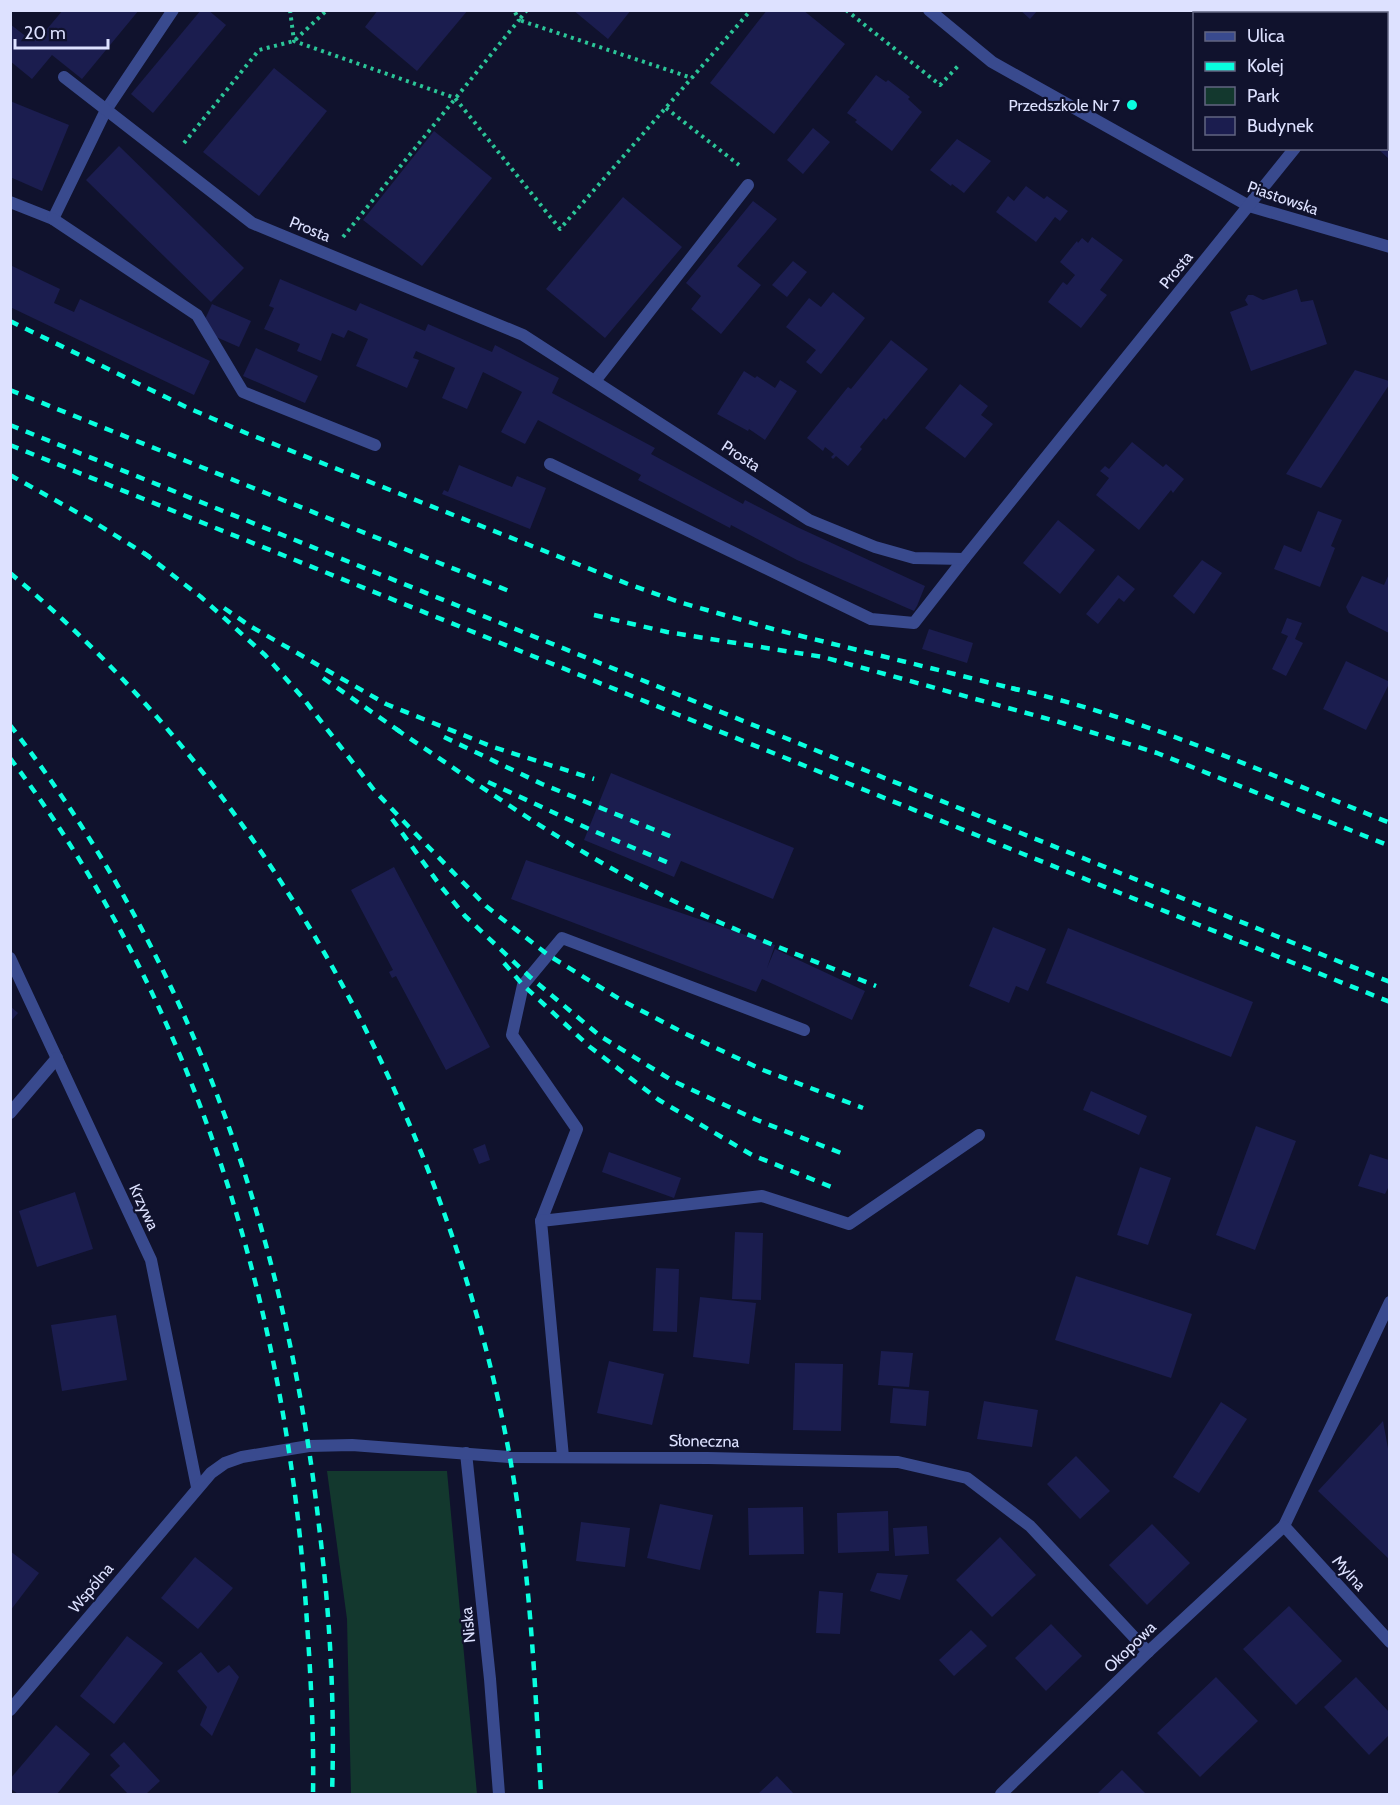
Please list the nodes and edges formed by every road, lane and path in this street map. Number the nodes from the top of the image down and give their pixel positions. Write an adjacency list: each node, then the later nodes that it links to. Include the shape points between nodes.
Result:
1 (173, 10): 16 (street)
2 (290, 10): 10 (path)
3 (327, 10): 10 (path)
4 (514, 10): 9 (path)
5 (526, 10): 9 (path)
6 (751, 10): 13 (path)
7 (846, 10): 11 (path, via 940,85)
8 (929, 10): 11 (street, Piastowska)
9 (519, 20): 13 (path); 14 (path)
10 (294, 41): 14 (path); 18 (path, via 259,50)
11 (975, 49): 21 (street, Piastowska)
12 (64, 77): 16 (street, Prosta)
13 (692, 78): 15 (path)
14 (456, 98): 15 (path, via 560,229); 24 (path)
15 (666, 108): 19 (path, via 754,178)
16 (106, 110): 18 (street, Prosta); 22 (street)
17 (1293, 150): 21 (street, Prosta)
18 (171, 160): 24 (street, Prosta, via 252,224)
19 (748, 185): 25 (street)
20 (10, 202): 22 (street)
21 (1249, 206): 23 (street, Piastowska); 28 (street, Prosta)
22 (53, 219): 26 (street, via 197,315 243,392)
23 (1389, 247)
24 (329, 255): 25 (street, Prosta, via 523,335)
25 (595, 381): 28 (street, Prosta, via 809,520 914,558)
26 (375, 445)
27 (550, 464): 28 (street, via 871,619 914,623)
28 (964, 559)
29 (10, 958): 31 (street, Krzywa)
30 (804, 1030): 34 (street, via 562,938 523,985 512,1035 577,1129)
31 (57, 1058): 32 (street); 38 (street, Krzywa, via 151,1260)
32 (10, 1113)
33 (979, 1135): 34 (street, via 849,1224 762,1196)
34 (541, 1221): 37 (street)
35 (1389, 1302): 39 (street)
36 (466, 1453): 37 (street, Słoneczna); 38 (street, Słoneczna, via 352,1445 290,1449 225,1463); 43 (street, Niska)
37 (563, 1457): 41 (street, Słoneczna, via 898,1462 967,1478 1030,1526)
38 (197, 1487): 42 (street, Wspólna)
39 (1284, 1526): 40 (street, Mylna); 41 (street, Okopowa)
40 (1389, 1642)
41 (1148, 1652): 44 (street, Okopowa)
42 (10, 1710)
43 (499, 1794)
44 (1001, 1794)

